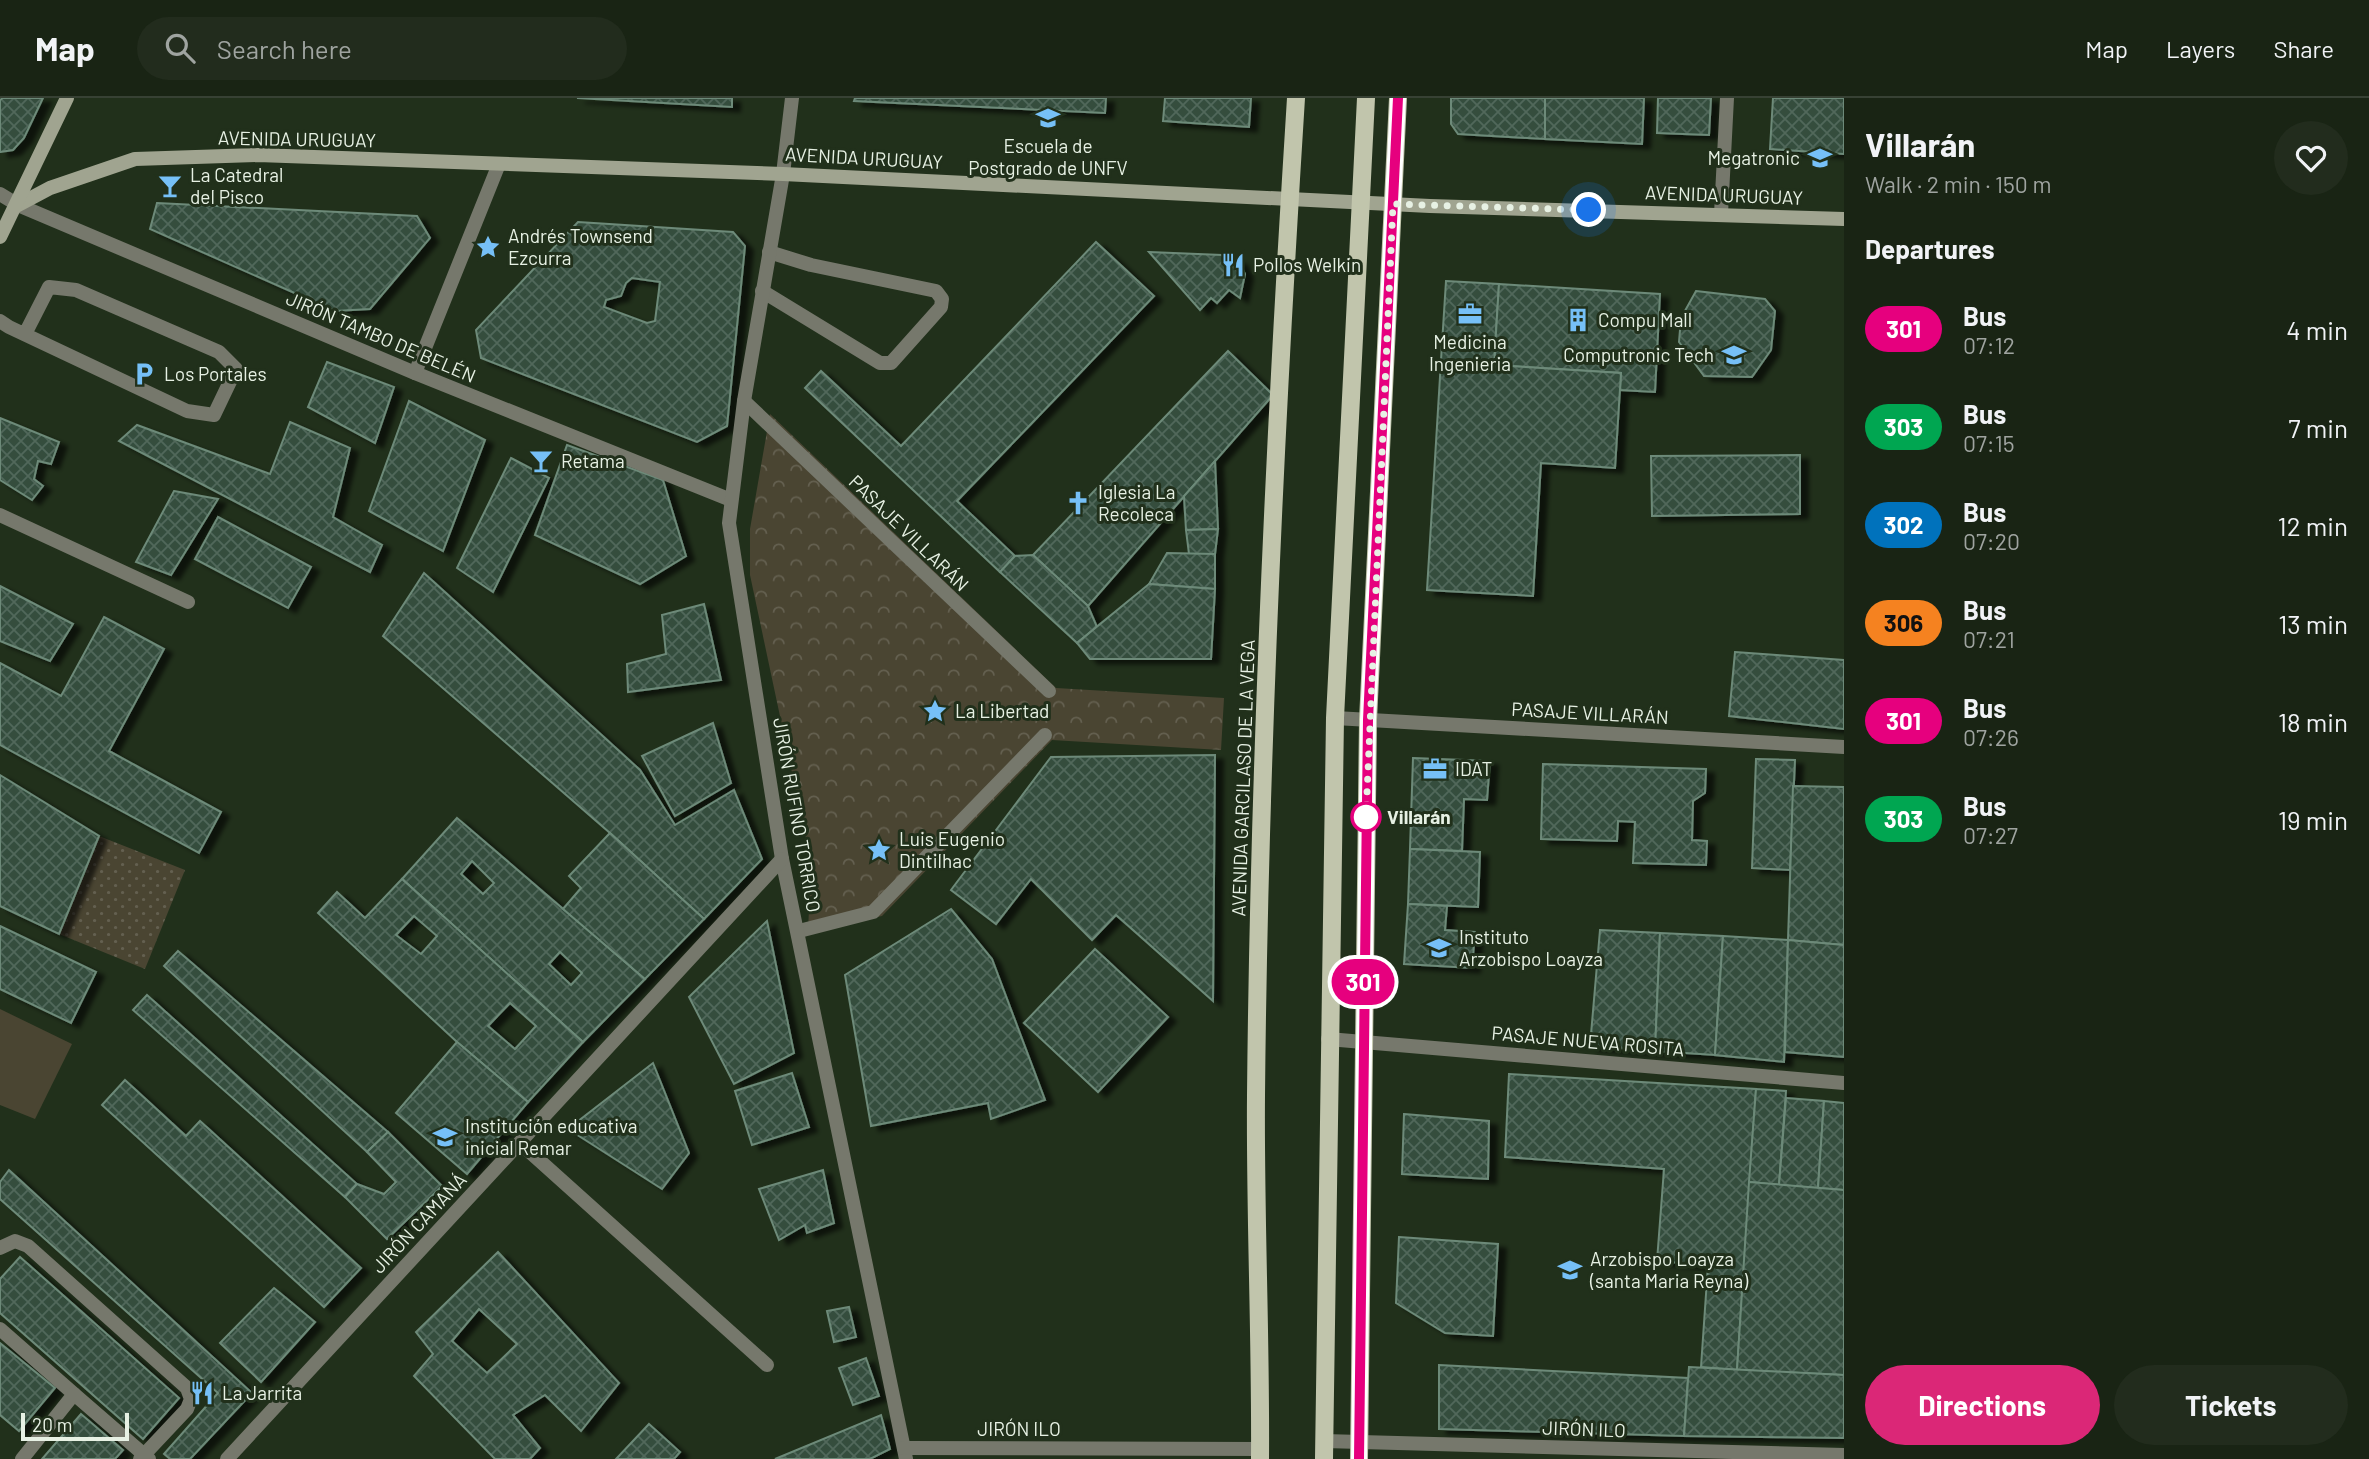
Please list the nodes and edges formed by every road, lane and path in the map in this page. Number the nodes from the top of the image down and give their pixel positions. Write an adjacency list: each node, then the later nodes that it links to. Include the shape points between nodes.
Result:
1 (67, 98): 15 (main road)
2 (792, 98): 10 (street, JIRÓN RUFINO TORRICO)
3 (1296, 98): 12 (main road, AVENIDA GARCILASO DE LA VEGA)
4 (1366, 98): 7 (main road)
5 (1398, 98): 9 (main road)
6 (1727, 98): 16 (street)
7 (1363, 148): 9 (main road); 13 (main road)
8 (499, 164): 10 (main road, AVENIDA URUGUAY); 15 (main road, AVENIDA URUGUAY, via 258,155 135,159 60,184); 23 (street)
9 (1394, 170): 14 (main road)
10 (783, 174): 12 (main road, AVENIDA URUGUAY); 19 (street, JIRÓN RUFINO TORRICO)
11 (0, 194): 15 (street, JIRÓN TAMBO DE BELÉN)
12 (1289, 199): 13 (main road, AVENIDA URUGUAY); 46 (main road, AVENIDA GARCILASO DE LA VEGA, via 1263,737 1256,1098)
13 (1360, 202): 14 (main road, AVENIDA URUGUAY); 29 (main road)
14 (1393, 204): 16 (main road, AVENIDA URUGUAY); 30 (main road)
15 (18, 205): 18 (main road); 23 (street, JIRÓN TAMBO DE BELÉN)
16 (1721, 214): 17 (main road, AVENIDA URUGUAY)
17 (1844, 219)
18 (0, 237)
19 (769, 252): 20 (street, JIRÓN RUFINO TORRICO); 20 (street, via 936,291 941,307 891,363 880,363)
20 (762, 291): 24 (street, JIRÓN RUFINO TORRICO)
21 (0, 321): 22 (street)
22 (26, 334): 22 (street, via 187,411 214,415 236,369 219,352 76,290 49,287)
23 (415, 373): 25 (street, JIRÓN TAMBO DE BELÉN)
24 (744, 401): 25 (street, JIRÓN RUFINO TORRICO); 28 (street, PASAJE VILLARÁN)
25 (731, 500): 33 (street, JIRÓN RUFINO TORRICO, via 729,523)
26 (0, 515): 27 (street)
27 (188, 602)
28 (1048, 691)
29 (1335, 718): 30 (street, PASAJE VILLARÁN); 35 (main road)
30 (1368, 720): 32 (street, PASAJE VILLARÁN); 36 (main road)
31 (1045, 735): 34 (street, via 873,912)
32 (1844, 747)
33 (782, 859): 34 (street, JIRÓN RUFINO TORRICO); 38 (street, JIRÓN CAMANÁ)
34 (799, 932): 45 (street, JIRÓN RUFINO TORRICO)
35 (1328, 1039): 36 (street, PASAJE NUEVA ROSITA); 43 (main road)
36 (1362, 1041): 37 (street, PASAJE NUEVA ROSITA); 44 (main road)
37 (1844, 1083)
38 (520, 1143): 41 (street); 50 (street, JIRÓN CAMANÁ)
39 (0, 1248): 48 (street, via 15,1241 28,1246 187,1388 191,1398 187,1409)
40 (0, 1329): 42 (street)
41 (767, 1365)
42 (75, 1394): 48 (street); 49 (street)
43 (1324, 1450): 44 (street, JIRÓN ILO)
44 (1360, 1451): 47 (street, JIRÓN ILO)
45 (905, 1453): 46 (street, JIRÓN ILO)
46 (1260, 1454)
47 (1844, 1455)
48 (145, 1458)
49 (22, 1459)
50 (227, 1459)

